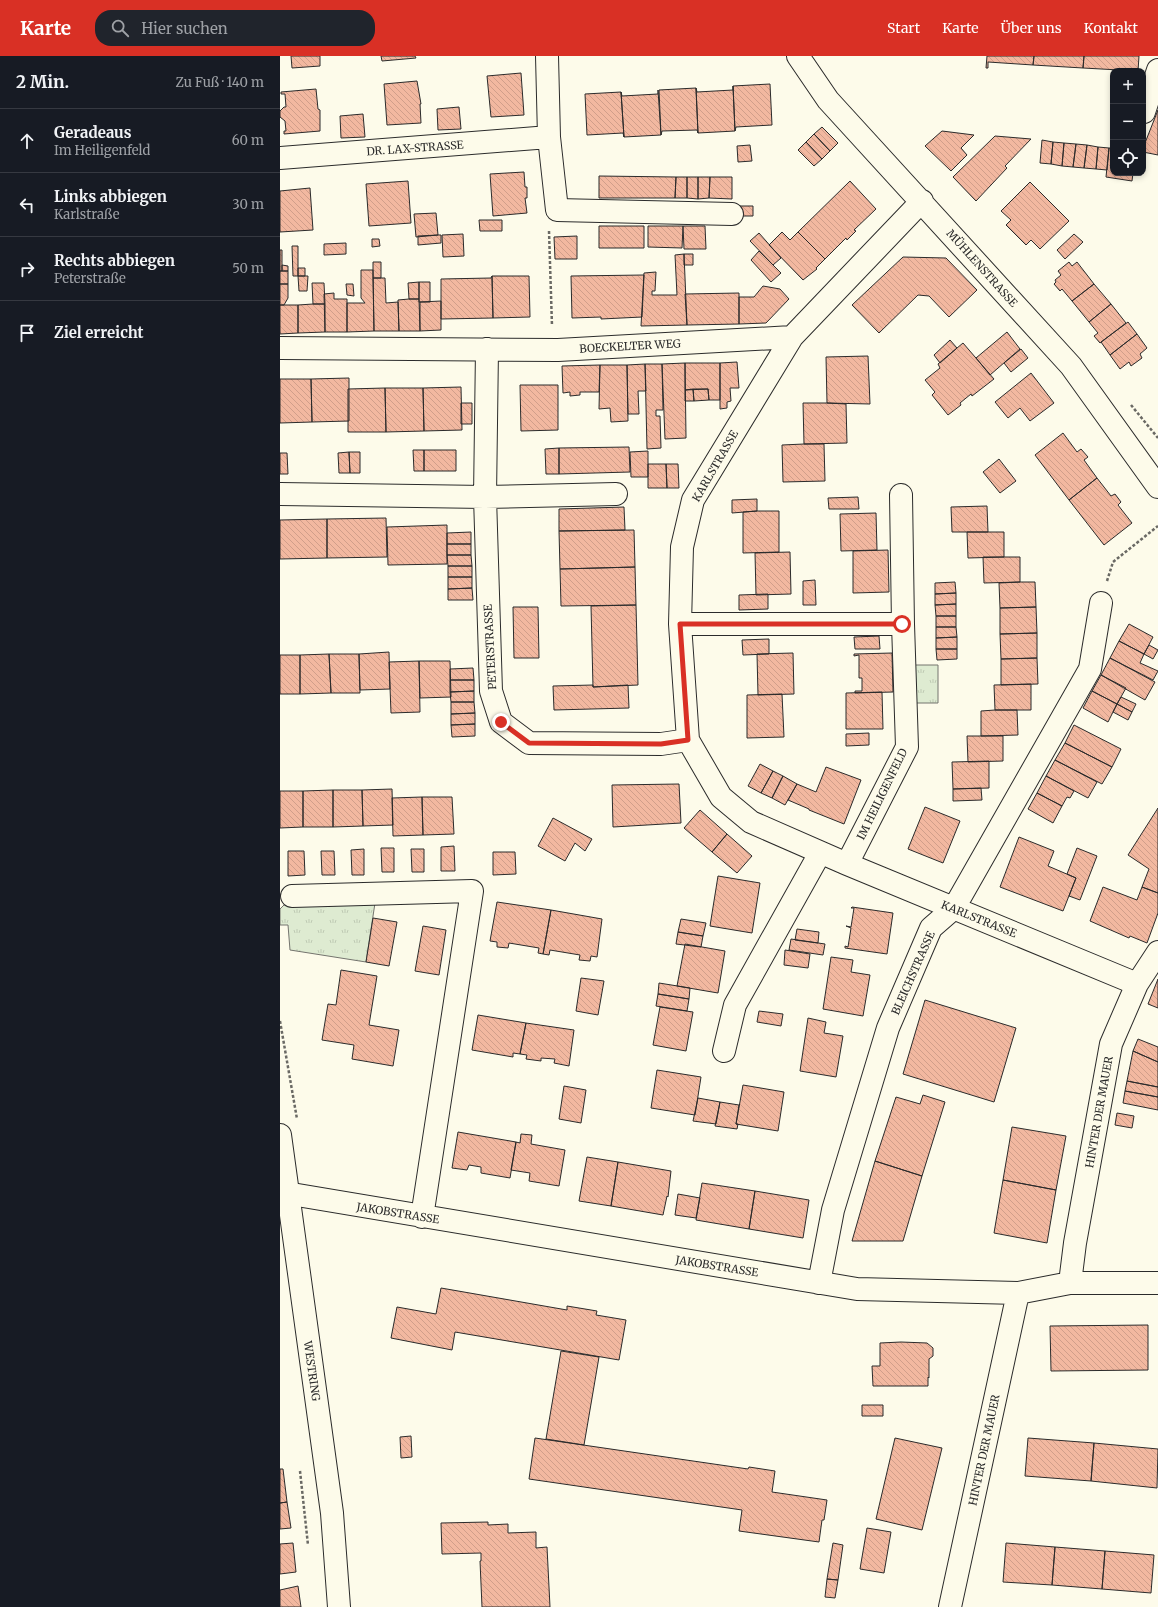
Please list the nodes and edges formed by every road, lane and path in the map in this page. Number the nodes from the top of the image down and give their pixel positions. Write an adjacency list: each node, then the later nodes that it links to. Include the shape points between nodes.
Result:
1 (547, 56): 5 (street)
2 (798, 56): 7 (street, MÜHLENSTRASSE, via 828,100)
3 (1158, 70): 4 (street)
4 (1146, 106)
5 (549, 138): 6 (street, DR. LAX-STRASSE); 8 (street)
6 (280, 158)
7 (922, 201): 10 (street); 14 (street, MÜHLENSTRASSE, via 1071,366)
8 (557, 210): 9 (street); 13 (path, via 549,232 552,328)
9 (732, 214)
10 (792, 337): 13 (street, BOECKELTER WEG); 21 (street, KARLSTRASSE, via 693,500 682,547)
11 (280, 348): 12 (street, BOECKELTER WEG)
12 (487, 349): 13 (street, BOECKELTER WEG); 18 (street, PETERSTRASSE)
13 (558, 350)
14 (1158, 487)
15 (280, 494): 18 (street)
16 (616, 494): 18 (street)
17 (901, 495): 22 (street, IM HEILIGENFELD)
18 (485, 497): 23 (street, PETERSTRASSE, via 491,691 501,722 529,743 661,744)
19 (1158, 526): 20 (path, via 1113,562)
20 (1101, 603): 27 (street, BLEICHSTRASSE, via 1090,669)
21 (680, 624): 22 (street); 23 (street, KARLSTRASSE)
22 (902, 624): 25 (street, IM HEILIGENFELD, via 907,747)
23 (688, 740): 24 (street, KARLSTRASSE, via 721,796 751,822)
24 (820, 853): 25 (street, KARLSTRASSE); 30 (street, via 735,1005)
25 (847, 864): 27 (street, KARLSTRASSE)
26 (292, 896): 33 (street, via 472,891)
27 (954, 908): 29 (street, KARLSTRASSE); 34 (street, BLEICHSTRASSE, via 931,928 888,1028 833,1210)
28 (1158, 952): 29 (street, HINTER DER MAUER)
29 (1137, 984): 35 (street, HINTER DER MAUER, via 1111,1044)
30 (724, 1051)
31 (280, 1135): 32 (street, WESTRING)
32 (284, 1193): 33 (street, JAKOBSTRASSE); 38 (street, WESTRING, via 332,1513)
33 (422, 1216): 34 (street, JAKOBSTRASSE)
34 (819, 1283): 37 (street, JAKOBSTRASSE, via 857,1289)
35 (1070, 1283): 36 (street, JAKOBSTRASSE); 37 (street, JAKOBSTRASSE)
36 (1158, 1283)
37 (1018, 1293): 39 (street, HINTER DER MAUER)
38 (339, 1607)
39 (950, 1607)

